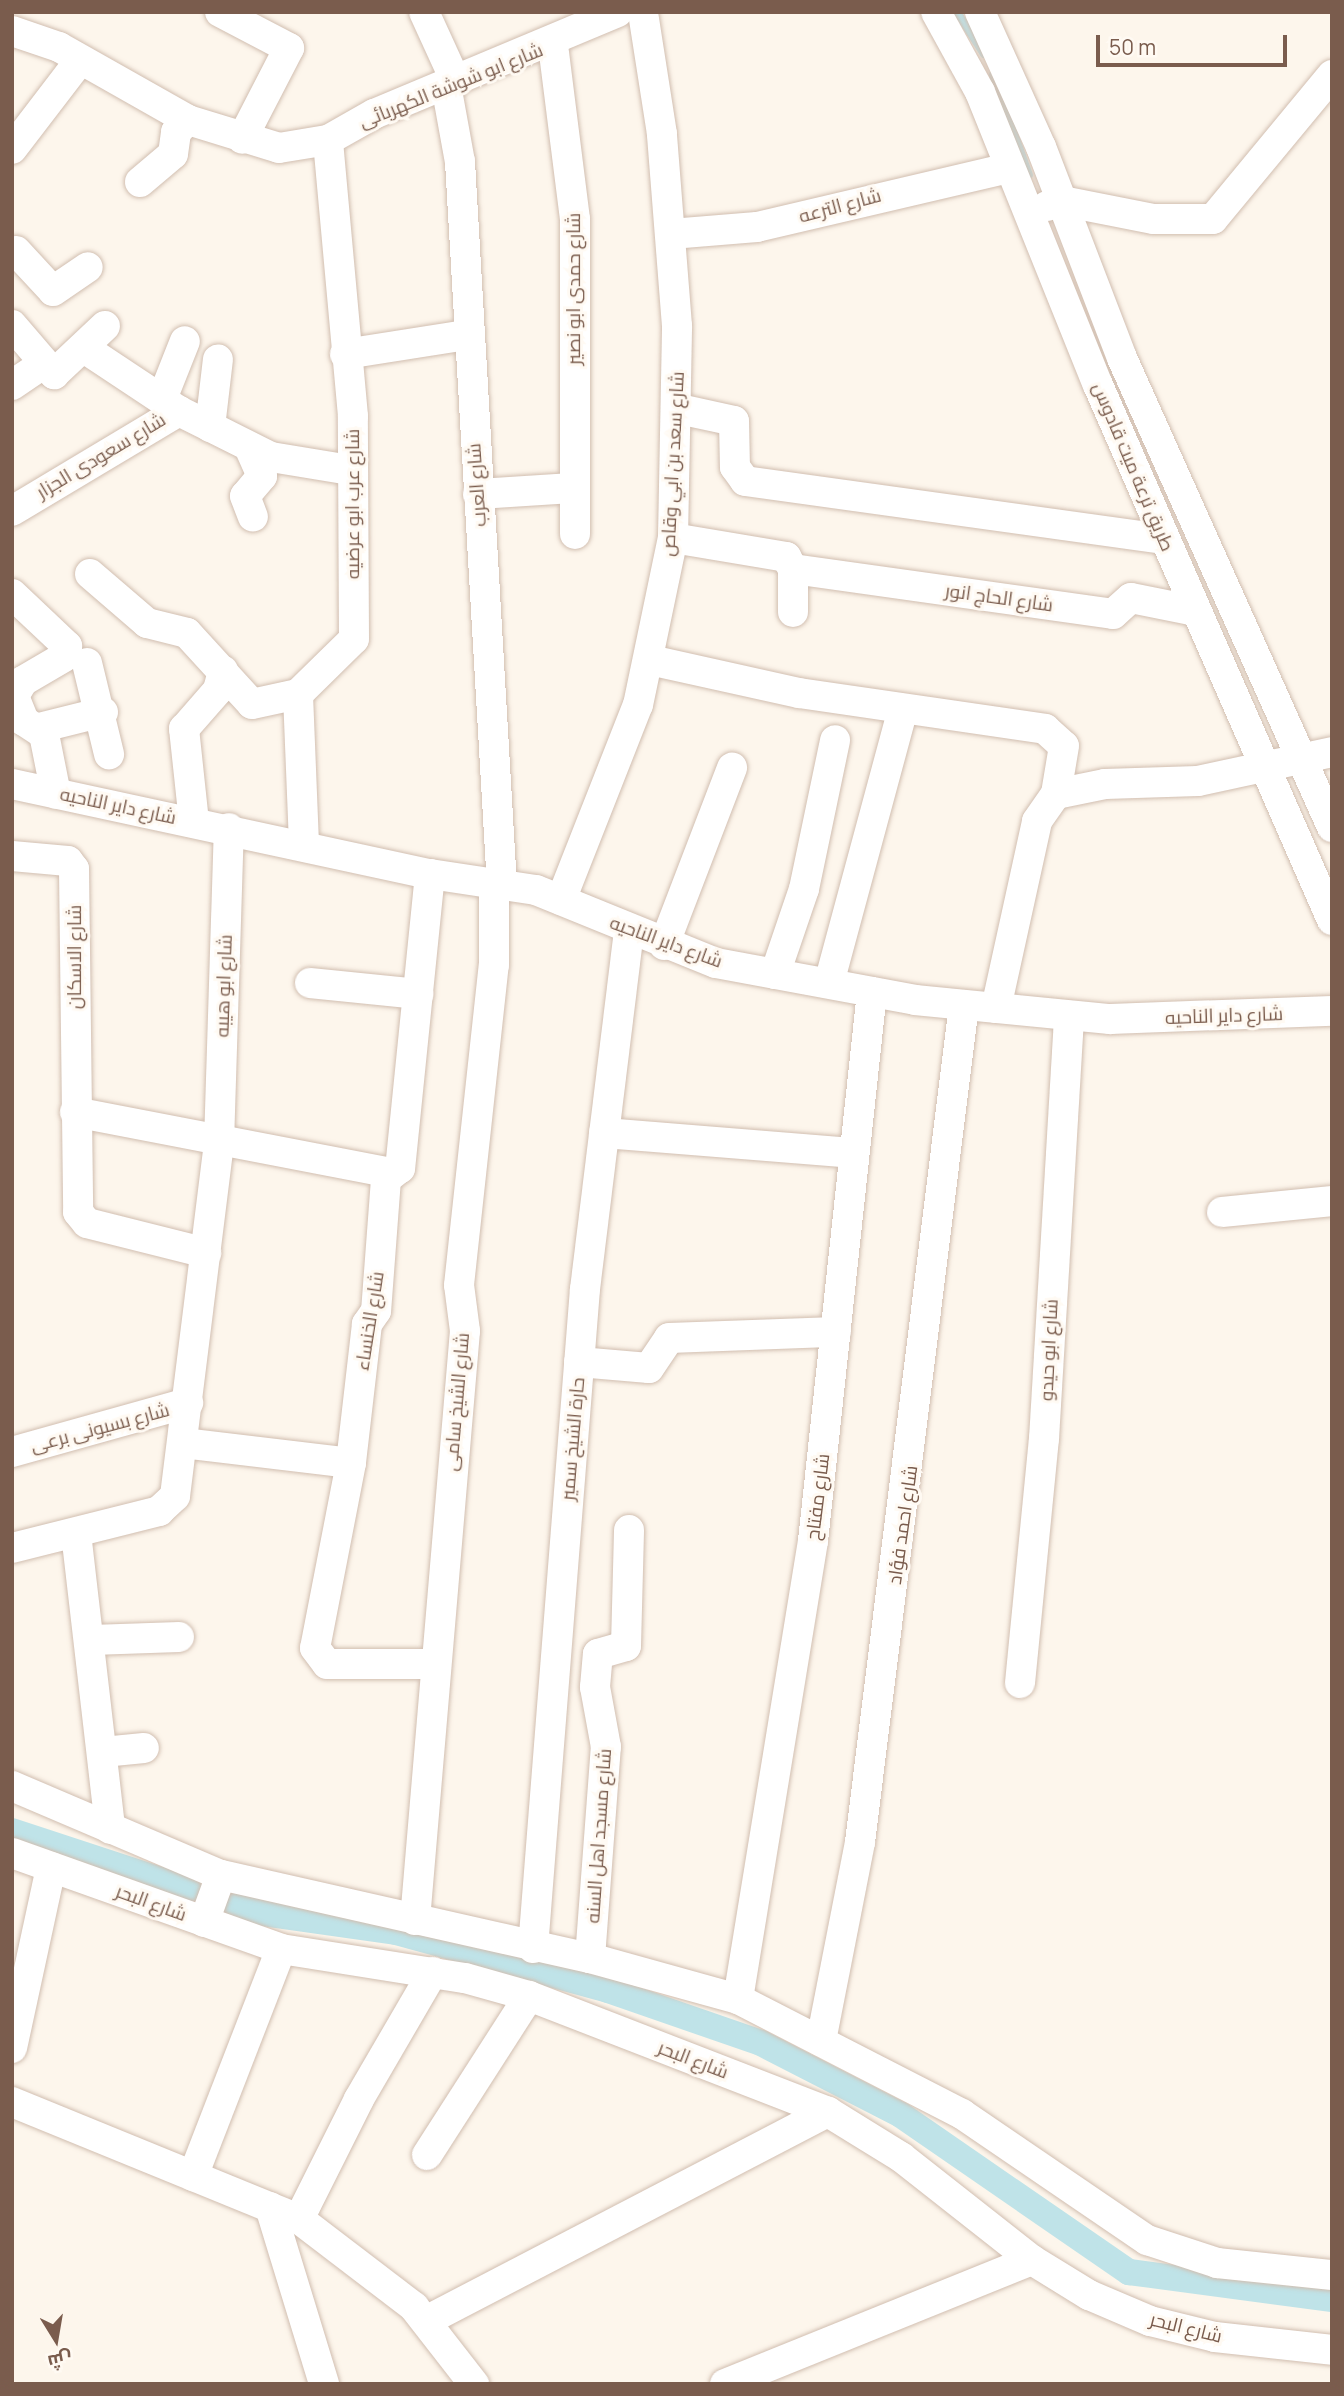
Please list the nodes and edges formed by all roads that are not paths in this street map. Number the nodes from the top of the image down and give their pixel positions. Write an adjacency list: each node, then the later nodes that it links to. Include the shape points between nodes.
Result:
1 (424, 12): 11 (street, شارع العرب)
2 (618, 12): 8 (street, شارع ابو شوشة الكهربائى)
3 (643, 12): 19 (street, شارع سعد بن ابي وقاص)
4 (936, 12): 16 (street, طريق ترعة ميت قادوس, via 980,92)
5 (980, 12): 18 (street, طريق ترعة ميت قادوس)
6 (238, 15): 13 (street, via 289,48)
7 (12, 31): 9 (street, شارع ابو شوشة الكهربائى)
8 (553, 45): 11 (street, شارع ابو شوشة الكهربائى); 36 (street, شارع حمدى ابو نصير, via 575,219)
9 (80, 60): 12 (street, شارع ابو شوشة الكهربائى); 15 (street)
10 (1332, 75): 18 (street, via 1213,219 1153,219)
11 (451, 83): 14 (street, شارع ابو شوشة الكهربائى); 24 (street, شارع العرب, via 460,162)
12 (188, 120): 13 (street, شارع ابو شوشة الكهربائى); 17 (street, via 176,132 173,154)
13 (242, 139): 14 (street, شارع ابو شوشة الكهربائى, via 279,148)
14 (328, 140): 27 (street, شارع عرب ابو عرضيه)
15 (12, 149)
16 (1009, 168): 18 (street, طريق ترعة ميت قادوس); 19 (street, شارع الترعه, via 757,227)
17 (139, 181)
18 (1045, 207): 42 (street, طريق ترعة ميت قادوس); 58 (street, طريق ترعة ميت قادوس, via 1122,358)
19 (671, 234): 32 (street, شارع سعد بن ابي وقاص)
20 (88, 267): 21 (street, via 53,291)
21 (20, 271)
22 (12, 325): 29 (street)
23 (106, 326): 26 (street)
24 (467, 335): 27 (street); 37 (street, شارع العرب)
25 (185, 341): 31 (street)
26 (84, 348): 29 (street, via 57,374); 31 (street)
27 (345, 354): 35 (street, شارع عرب ابو عرضيه, via 353,416)
28 (218, 359): 33 (street)
29 (42, 365): 30 (street)
30 (12, 385)
31 (170, 405): 33 (street, شارع سعودى الجزار); 38 (street, شارع سعودى الجزار)
32 (679, 409): 41 (street, شارع سعد بن ابي وقاص); 42 (street, via 734,421 735,467 745,481)
33 (209, 427): 34 (street, شارع سعودى الجزار)
34 (249, 447): 35 (street, شارع سعودى الجزار); 39 (street, via 262,476 245,496)
35 (350, 470): 51 (street, شارع عرب ابو عرضيه, via 354,639)
36 (573, 488): 37 (street); 40 (street, شارع حمدى ابو نصير)
37 (478, 494): 70 (street, شارع العرب)
38 (12, 510)
39 (253, 517)
40 (575, 534)
41 (673, 538): 43 (street, شارع الحاج انور, via 780,554); 48 (street, شارع سعد بن ابي وقاص)
42 (1163, 539): 46 (street, طريق ترعة ميت قادوس)
43 (793, 569): 46 (street, شارع الحاج انور, via 1113,614 1131,598); 47 (street)
44 (90, 575): 50 (street, via 148,624 187,633)
45 (12, 594): 54 (street, via 67,646 64,656 16,688 24,721)
46 (1196, 611): 60 (street, طريق ترعة ميت قادوس)
47 (793, 612)
48 (650, 660): 52 (street); 71 (street, شارع سعد بن ابي وقاص)
49 (87, 663): 53 (street)
50 (223, 671): 51 (street, via 252,704); 64 (street, via 218,690 184,729)
51 (298, 694): 67 (street)
52 (903, 709): 63 (street, via 1055,732 1064,746); 77 (street)
53 (103, 712): 54 (street); 57 (street)
54 (39, 727): 62 (street)
55 (835, 740): 75 (street, via 804,889)
56 (1332, 752): 58 (street)
57 (109, 754)
58 (1301, 755): 60 (street); 65 (street, طريق ترعة ميت قادوس)
59 (732, 768): 74 (street)
60 (1264, 768): 63 (street, via 1198,781 1105,784); 72 (street, طريق ترعة ميت قادوس)
61 (12, 784): 62 (street, شارع داير الناحيه)
62 (56, 794): 64 (street, شارع داير الناحيه)
63 (1056, 794): 81 (street, via 1037,821)
64 (194, 822): 66 (street, شارع داير الناحيه)
65 (1332, 827)
66 (229, 828): 67 (street, شارع داير الناحيه); 86 (street, شارع ابو هيبه)
67 (304, 844): 69 (street, شارع داير الناحيه)
68 (12, 856): 84 (street, شارع الاسكان, via 74,865)
69 (430, 874): 70 (street, شارع داير الناحيه); 79 (street, شارع الخنساء)
70 (498, 885): 71 (street, شارع داير الناحيه); 103 (street, شارع الشيخ سامى, via 494,965 459,1285 465,1331)
71 (561, 900): 73 (street, شارع داير الناحيه)
72 (1332, 920)
73 (629, 931): 74 (street, شارع داير الناحيه); 85 (street, حارة الشيخ سمير)
74 (664, 945): 75 (street, شارع داير الناحيه)
75 (775, 974): 77 (street, شارع داير الناحيه)
76 (310, 983): 79 (street)
77 (829, 983): 78 (street, شارع داير الناحيه)
78 (872, 992): 80 (street, شارع داير الناحيه); 87 (street, شارع مفتاح)
79 (418, 994): 88 (street, شارع الخنساء, via 400,1168)
80 (964, 1005): 81 (street, شارع داير الناحيه); 119 (street, شارع احمد فؤاد, via 862,1828)
81 (996, 1008): 83 (street, شارع داير الناحيه)
82 (1332, 1010): 83 (street, شارع داير الناحيه)
83 (1069, 1016): 104 (street, شارع ابو حيدو, via 1044,1439)
84 (75, 1112): 86 (street); 91 (street, شارع الاسكان, via 81,1218)
85 (604, 1133): 87 (street); 93 (street, حارة الشيخ سمير)
86 (219, 1143): 88 (street); 91 (street)
87 (852, 1153): 92 (street, شارع مفتاح)
88 (392, 1173): 97 (street, شارع الخنساء, via 386,1179 376,1311 367,1324)
89 (1332, 1201): 90 (street)
90 (1222, 1212)
91 (206, 1253): 94 (street)
92 (836, 1332): 93 (street, via 669,1338 662,1341 657,1365 649,1368); 118 (street, شارع مفتاح, via 813,1541)
93 (579, 1362): 113 (street, حارة الشيخ سمير)
94 (188, 1403): 95 (street); 96 (street, شارع بسيونى برعى)
95 (183, 1443): 97 (street); 99 (street, via 168,1504)
96 (12, 1452)
97 (351, 1463): 103 (street, شارع الخنساء, via 317,1655 327,1664)
98 (629, 1530): 115 (street, شارع مسجد اهل السنه, via 626,1646 598,1654 596,1677 606,1746)
99 (76, 1533): 100 (street); 102 (street)
100 (12, 1548)
101 (179, 1637): 102 (street)
102 (92, 1640): 106 (street)
103 (432, 1664): 112 (street, شارع الشيخ سامى)
104 (1020, 1683)
105 (144, 1748): 106 (street)
106 (103, 1752): 108 (street)
107 (12, 1786): 108 (street, شارع البحر)
108 (110, 1829): 111 (street, شارع البحر)
109 (12, 1853): 110 (street, شارع البحر)
110 (51, 1867): 111 (street, شارع البحر); 120 (street)
111 (212, 1899): 112 (street, شارع البحر); 114 (street, شارع البحر)
112 (415, 1920): 113 (street, شارع البحر)
113 (533, 1948): 115 (street, شارع البحر)
114 (281, 1949): 116 (street, شارع البحر); 124 (street)
115 (590, 1958): 118 (street, شارع البحر)
116 (433, 1972): 117 (street, شارع البحر); 126 (street, via 359,2099)
117 (529, 1996): 122 (street, شارع البحر); 123 (street)
118 (738, 1999): 119 (street, شارع البحر)
119 (821, 2041): 128 (street, شارع البحر, via 962,2114 1147,2241 1217,2263)
120 (12, 2048)
121 (12, 2102): 124 (street)
122 (828, 2112): 127 (street, شارع البحر, via 901,2157); 129 (street)
123 (427, 2155)
124 (193, 2176): 125 (street)
125 (270, 2207): 126 (street); 131 (street)
126 (299, 2219): 129 (street)
127 (1032, 2260): 130 (street, شارع البحر, via 1089,2295 1150,2321 1215,2337); 133 (street)
128 (1332, 2276)
129 (426, 2321): 132 (street)
130 (1332, 2350)
131 (324, 2384)
132 (474, 2384)
133 (725, 2384)

